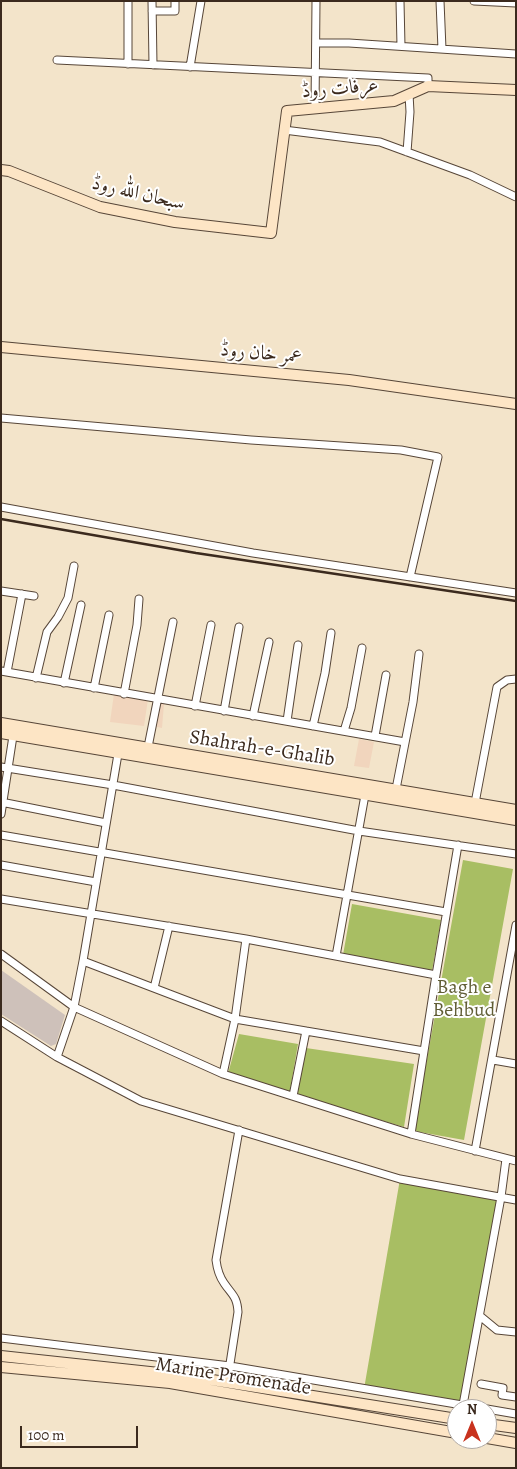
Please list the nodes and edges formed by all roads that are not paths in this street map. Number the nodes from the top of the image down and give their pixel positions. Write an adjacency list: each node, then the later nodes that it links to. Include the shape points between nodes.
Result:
1 (128, 1): 16 (street)
2 (152, 1): 10 (street)
3 (175, 1): 10 (street, via 175,11)
4 (201, 1): 18 (street)
5 (316, 1): 11 (street)
6 (400, 1): 12 (street)
7 (440, 1): 13 (street)
8 (474, 1): 9 (street)
9 (516, 3)
10 (152, 11): 17 (street)
11 (316, 43): 12 (street); 19 (street)
12 (401, 46): 13 (street)
13 (442, 49): 14 (street)
14 (516, 54)
15 (57, 60): 16 (street)
16 (128, 64): 17 (street)
17 (153, 65): 18 (street)
18 (190, 66): 19 (street)
19 (315, 72): 20 (street, via 428,78); 23 (street)
20 (428, 86): 21 (main road, عرفات روڈ); 22 (main road, عرفات روڈ)
21 (516, 90)
22 (409, 94): 23 (main road, عرفات روڈ, via 394,101); 25 (street)
23 (315, 109): 24 (main road, عرفات روڈ, via 287,111)
24 (284, 130): 25 (street, via 380,142); 28 (main road, عرفات روڈ)
25 (407, 152): 27 (street, via 470,175)
26 (1, 170): 28 (main road, سبحان اللہ روڈ, via 100,207 176,222)
27 (516, 197)
28 (271, 233)
29 (1, 347): 30 (main road, عمر خان روڈ, via 349,380)
30 (516, 404)
31 (1, 418): 34 (street, via 401,450 438,457)
32 (1, 507): 34 (street)
33 (74, 566): 52 (street, via 68,598 47,632)
34 (410, 578): 37 (street)
35 (1, 591): 36 (street)
36 (22, 594): 38 (street); 50 (street)
37 (516, 594)
38 (34, 596)
39 (139, 599): 56 (street)
40 (81, 605): 54 (street)
41 (109, 615): 55 (street)
42 (173, 622): 57 (street)
43 (211, 625): 58 (street)
44 (239, 627): 59 (street)
45 (331, 633): 63 (street)
46 (270, 642): 60 (street)
47 (298, 645): 61 (street)
48 (362, 648): 64 (street)
49 (419, 654): 68 (street)
50 (4, 671): 52 (street)
51 (386, 675): 67 (street)
52 (36, 678): 54 (street)
53 (516, 679): 76 (street, via 507,680 497,687)
54 (64, 683): 55 (street)
55 (94, 688): 56 (street)
56 (124, 694): 57 (street)
57 (157, 699): 58 (street); 69 (street)
58 (194, 706): 59 (street)
59 (224, 711): 60 (street)
60 (253, 716): 61 (street)
61 (287, 721): 63 (street)
62 (1, 723): 69 (main road, Shahrah-e-Ghalib)
63 (313, 726): 64 (street)
64 (344, 731): 67 (street)
65 (1, 733): 66 (main road, Shahrah-e-Ghalib)
66 (14, 736): 70 (main road, Shahrah-e-Ghalib); 71 (street)
67 (375, 736): 68 (street)
68 (405, 742): 73 (street)
69 (148, 748): 73 (main road, Shahrah-e-Ghalib)
70 (118, 754): 72 (street); 74 (main road, Shahrah-e-Ghalib)
71 (5, 767): 72 (street); 75 (street)
72 (113, 786): 80 (street); 81 (street)
73 (396, 789): 76 (main road, Shahrah-e-Ghalib)
74 (365, 795): 79 (main road, Shahrah-e-Ghalib); 81 (street)
75 (2, 802): 78 (street); 80 (street)
76 (475, 803): 77 (main road, Shahrah-e-Ghalib)
77 (516, 810)
78 (1, 814)
79 (516, 820)
80 (106, 823): 84 (street)
81 (359, 831): 83 (street); 88 (street)
82 (1, 835): 84 (street)
83 (458, 845): 85 (street); 90 (street)
84 (101, 852): 87 (street); 88 (street)
85 (516, 854)
86 (1, 865): 87 (street)
87 (96, 882): 91 (street)
88 (347, 894): 90 (street); 96 (street)
89 (1, 899): 91 (street)
90 (446, 912): 99 (street)
91 (90, 914): 93 (street); 98 (street)
92 (516, 925): 97 (street)
93 (168, 926): 94 (street); 100 (street)
94 (246, 939): 96 (street); 102 (street)
95 (1, 954): 101 (street)
96 (336, 956): 99 (street)
97 (513, 960): 107 (street)
98 (83, 961): 100 (street); 101 (street)
99 (436, 975): 105 (street)
100 (154, 988): 102 (street)
101 (74, 1007): 106 (street); 109 (street)
102 (235, 1019): 104 (street); 109 (street)
103 (1, 1021): 106 (street)
104 (306, 1031): 105 (street); 110 (street)
105 (424, 1050): 112 (street)
106 (57, 1057): 111 (street, via 141,1101)
107 (493, 1060): 108 (street); 113 (street)
108 (516, 1064)
109 (223, 1074): 110 (street)
110 (293, 1096): 112 (street)
111 (239, 1130): 116 (street, via 400,1179); 122 (street, via 216,1260 217,1270 238,1303)
112 (410, 1134): 113 (street)
113 (475, 1151): 114 (street)
114 (506, 1159): 115 (street); 116 (street)
115 (516, 1161)
116 (501, 1197): 117 (street); 118 (street)
117 (516, 1200)
118 (480, 1316): 119 (street, via 497,1330); 127 (street)
119 (516, 1332)
120 (1, 1338): 122 (street)
121 (1, 1356): 124 (main road, Marine Promenade)
122 (230, 1366): 124 (street); 128 (street)
123 (1, 1367): 134 (main road, Marine Promenade, via 170,1383)
124 (228, 1383): 131 (main road, Marine Promenade)
125 (481, 1384): 126 (street, via 503,1388 502,1395)
126 (516, 1397)
127 (464, 1399)
128 (447, 1403)
129 (497, 1411): 130 (street)
130 (516, 1414)
131 (447, 1417)
132 (497, 1425): 133 (main road)
133 (516, 1428)
134 (447, 1431)
135 (497, 1440): 136 (main road)
136 (516, 1443)

